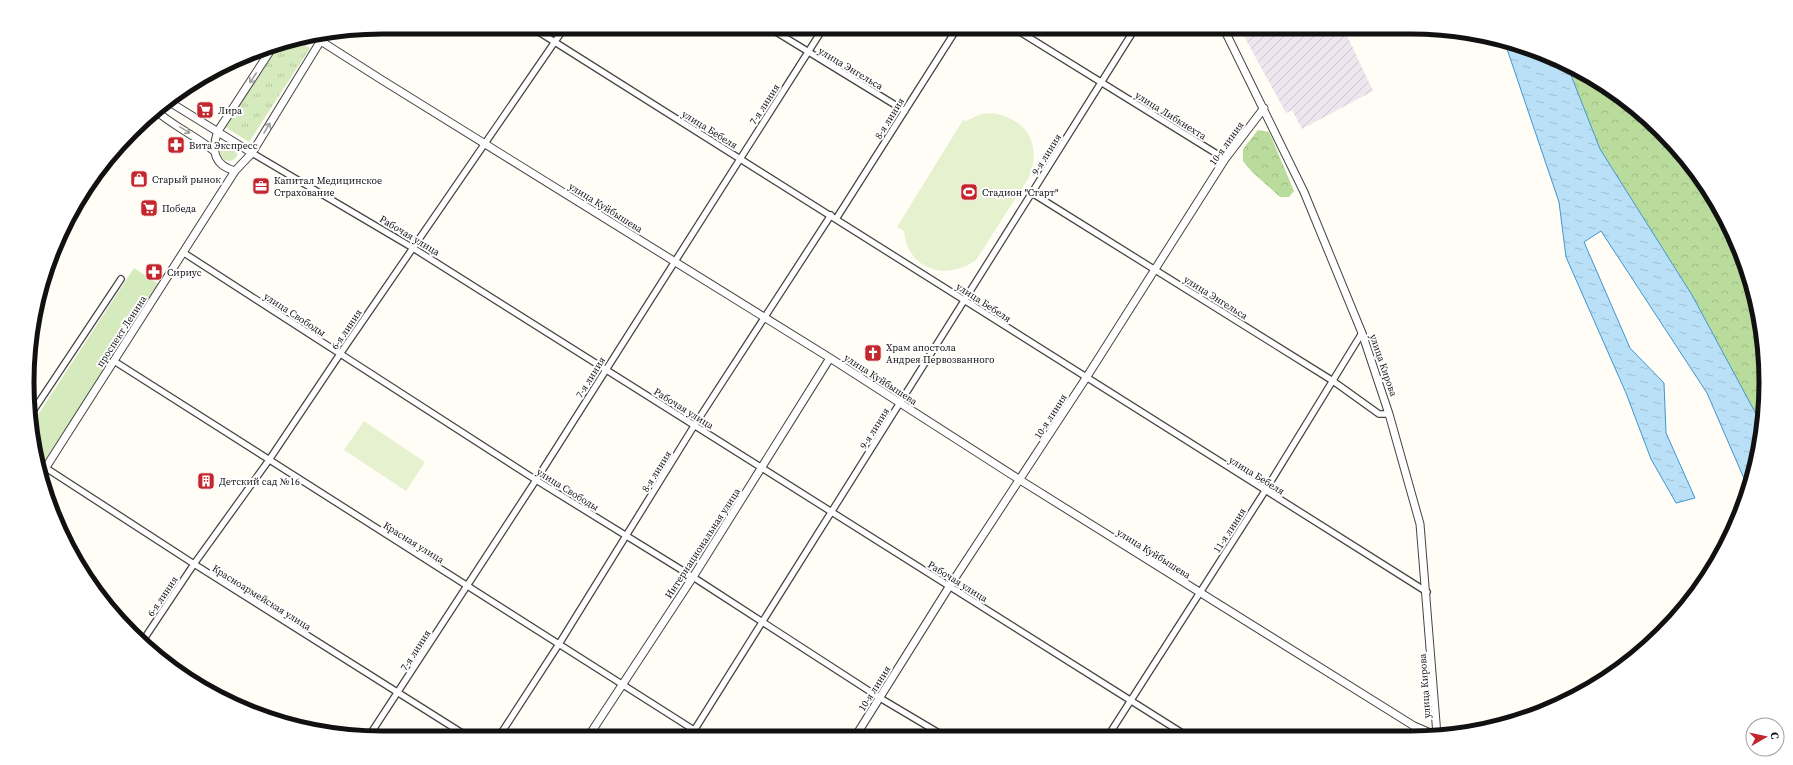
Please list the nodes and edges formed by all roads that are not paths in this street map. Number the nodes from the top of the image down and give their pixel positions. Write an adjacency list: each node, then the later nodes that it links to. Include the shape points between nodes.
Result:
1 (542, 34): 11 (street, улица Бебеля)
2 (561, 34): 11 (street, 6-я линия)
3 (779, 34): 13 (street, улица Энгельса)
4 (820, 34): 13 (street, 7-я линия)
5 (954, 34): 17 (street, 8-я линия)
6 (1023, 34): 14 (street, улица Либкнехта)
7 (1132, 34): 14 (street, 9-я линия)
8 (1227, 34): 16 (street, улица Кирова)
9 (319, 40): 22 (street, проспект Ленина, one-way to 9)
10 (323, 40): 20 (street, улица Куйбышева)
11 (555, 42): 20 (street, 6-я линия); 23 (street, улица Бебеля)
12 (269, 52): 19 (street, one-way to 19)
13 (808, 52): 17 (street, улица Энгельса); 23 (street, 7-я линия)
14 (1101, 83): 24 (street, улица Либкнехта); 26 (street, 9-я линия)
15 (173, 104): 19 (street, Рабочая улица)
16 (1264, 108): 24 (street, 10-я линия); 36 (street, улица Кирова, via 1304,192)
17 (904, 111): 28 (street, 8-я линия)
18 (161, 114): 21 (street, one-way to 21)
19 (218, 131): 21 (street); 22 (street, Рабочая улица)
20 (484, 144): 29 (street, 6-я линия); 31 (street, улица Куйбышева)
21 (214, 151): 25 (street, via 218,162 226,168)
22 (252, 153): 25 (street, проспект Ленина); 29 (street, Рабочая улица)
23 (739, 159): 27 (street, улица Бебеля); 31 (street, 7-я линия)
24 (1225, 160): 32 (street, 10-я линия)
25 (236, 170): 30 (street, проспект Ленина)
26 (1032, 193): 32 (street, улица Энгельса); 34 (street, 9-я линия)
27 (831, 215): 28 (street, улица Бебеля); 35 (street, 8-я линия)
28 (836, 219): 34 (street, улица Бебеля)
29 (413, 248): 37 (street, 6-я линия); 40 (street, Рабочая улица)
30 (184, 253): 37 (street, улица Свободы); 39 (street, проспект Ленина)
31 (674, 261): 35 (street, улица Куйбышева); 40 (street, 7-я линия)
32 (1155, 270): 41 (street, 10-я линия); 42 (street, улица Энгельса)
33 (121, 279): 44 (street)
34 (965, 301): 41 (street, улица Бебеля); 43 (street, 9-я линия)
35 (765, 318): 38 (street, улица Куйбышева); 46 (street, 8-я линия)
36 (1362, 333): 42 (street, 11-я линия); 45 (street, улица Кирова)
37 (340, 354): 47 (street, 6-я линия); 50 (street, улица Свободы)
38 (830, 358): 43 (street, улица Куйбышева); 49 (street, Интернациональная улица)
39 (114, 360): 47 (street, Красная улица); 48 (street, проспект Ленина)
40 (605, 370): 46 (street, Рабочая улица); 50 (street, 7-я линия)
41 (1086, 378): 51 (street, 10-я линия); 52 (street, улица Бебеля)
42 (1333, 381): 45 (street, улица Энгельса, via 1379,414); 52 (street, 11-я линия)
43 (900, 403): 51 (street, улица Куйбышева); 53 (street, 9-я линия)
44 (35, 408)
45 (1389, 414): 59 (street, улица Кирова, via 1420,524)
46 (694, 426): 49 (street, Рабочая улица); 54 (street, 8-я линия)
47 (269, 460): 55 (street, 6-я линия); 57 (street, Красная улица)
48 (46, 468): 55 (street, Красноармейская улица)
49 (762, 468): 53 (street, Рабочая улица); 56 (street, Интернациональная улица)
50 (536, 480): 54 (street, улица Свободы); 57 (street, 7-я линия)
51 (1020, 480): 58 (street, 10-я линия); 60 (street, улица Куйбышева)
52 (1265, 491): 59 (street, улица Бебеля); 60 (street, 11-я линия)
53 (832, 513): 58 (street, Рабочая улица); 61 (street, 9-я линия)
54 (627, 536): 56 (street, улица Свободы); 63 (street, 8-я линия)
55 (194, 564): 62 (street, 6-я линия); 65 (street, Красноармейская улица)
56 (693, 577): 61 (street, улица Свободы); 64 (street, Интернациональная улица)
57 (467, 587): 63 (street, Красная улица); 65 (street, 7-я линия)
58 (949, 587): 66 (street, 10-я линия); 67 (street, Рабочая улица)
59 (1427, 592): 70 (street, улица Кирова)
60 (1199, 593): 67 (street, 11-я линия); 69 (street, улица Куйбышева)
61 (763, 622): 66 (street, улица Свободы); 68 (street, 9-я линия)
62 (145, 637)
63 (559, 644): 64 (street, Красная улица); 73 (street, 8-я линия)
64 (623, 684): 68 (street, Красная улица); 74 (street, Интернациональная улица)
65 (397, 693): 71 (street, 7-я линия); 72 (street, Красноармейская улица)
66 (880, 698): 75 (street, 10-я линия); 76 (street, улица Свободы)
67 (1130, 700): 77 (street, 11-я линия); 78 (street, Рабочая улица)
68 (694, 730)
69 (1425, 730)
70 (1436, 730)
71 (373, 731)
72 (459, 731)
73 (503, 731)
74 (592, 731)
75 (859, 731)
76 (936, 731)
77 (1111, 731)
78 (1179, 731)

